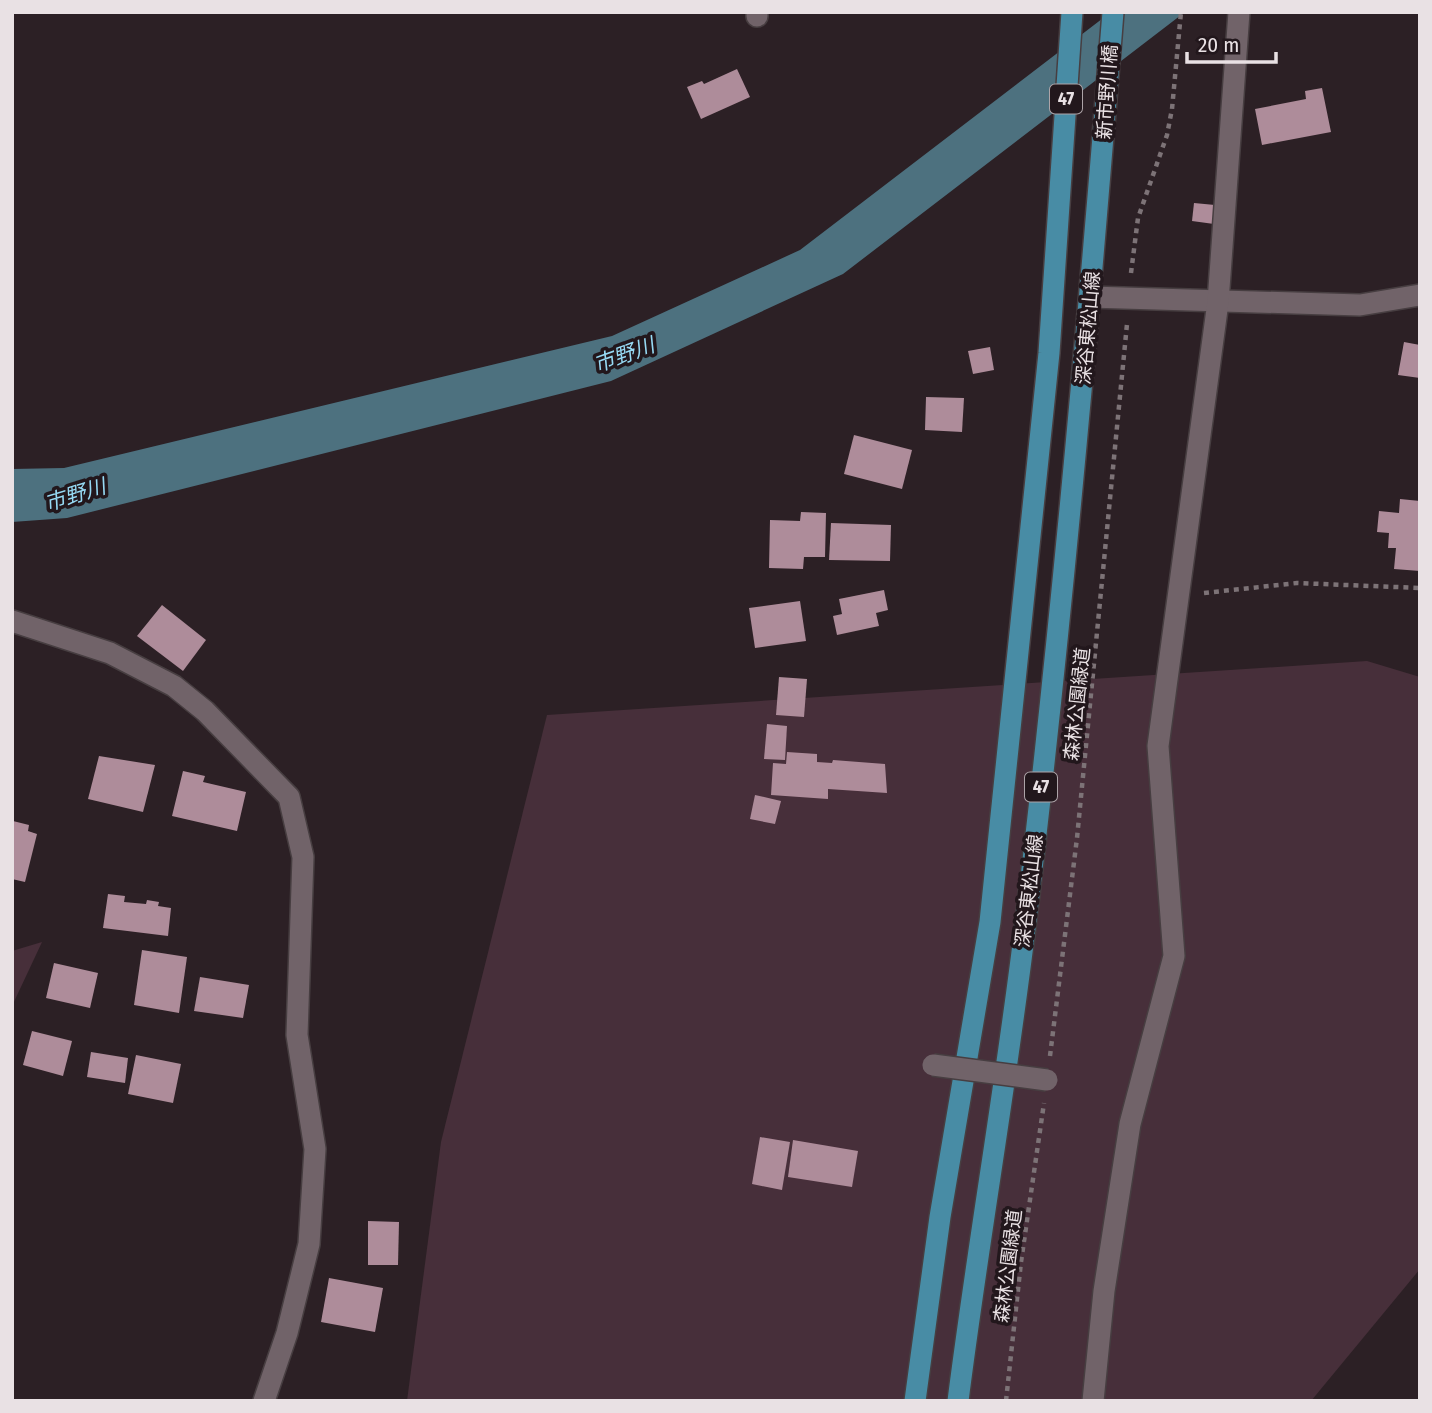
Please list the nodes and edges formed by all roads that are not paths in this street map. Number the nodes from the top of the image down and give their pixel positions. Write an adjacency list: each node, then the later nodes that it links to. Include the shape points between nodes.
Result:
1 (1072, 12): 12 (main road, 深谷東松山線 / 47, via 1049,353 990,922 940,1217)
2 (1113, 12): 4 (main road, 新市野川橋 / 47)
3 (1238, 12): 7 (street)
4 (1101, 171): 6 (main road, 深谷東松山線 / 47)
5 (1420, 295): 7 (street, via 1360,305)
6 (1090, 297): 7 (street); 13 (main road, 深谷東松山線 / 47, via 1025,932)
7 (1218, 302): 14 (street, via 1158,746 1174,956 1130,1124 1104,1291)
8 (12, 621): 11 (street, via 110,653 174,686 205,711 289,797 303,857 298,1035 315,1149 309,1244)
9 (933, 1065): 10 (street, bridge)
10 (1047, 1080)
11 (264, 1401)
12 (915, 1401)
13 (958, 1401)
14 (1093, 1401)

